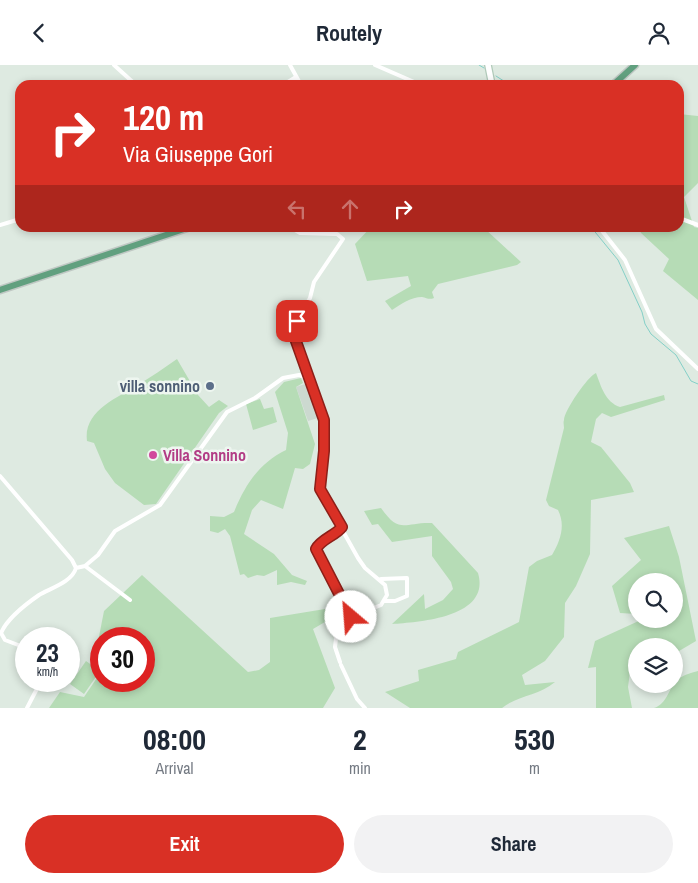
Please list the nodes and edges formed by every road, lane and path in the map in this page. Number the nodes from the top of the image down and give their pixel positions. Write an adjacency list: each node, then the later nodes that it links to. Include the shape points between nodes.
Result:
1 (114, 65): 7 (street)
2 (290, 65): 6 (street)
3 (374, 65): 10 (street)
4 (488, 65): 11 (main road)
5 (635, 65): 12 (main road)
6 (296, 77): 8 (street); 9 (street)
7 (130, 80)
8 (291, 80)
9 (298, 80)
10 (409, 80)
11 (491, 80)
12 (618, 80)
13 (15, 220): 15 (street)
14 (684, 220): 16 (street)
15 (0, 225)
16 (698, 225)
17 (175, 232): 20 (main road)
18 (298, 232): 22 (street, via 337,234 343,239 314,282 310,298 292,330)
19 (603, 232): 21 (street, via 625,260 656,329)
20 (0, 290)
21 (698, 369)
22 (309, 378): 24 (street, via 324,420 320,489); 25 (street, via 300,375 283,378 226,412 160,505 115,531 98,555)
23 (0, 476): 26 (street, via 72,559)
24 (342, 527): 27 (street, via 365,569); 30 (street, via 316,549)
25 (85, 566): 26 (street); 28 (street)
26 (76, 568): 31 (street, via 72,576 38,596 18,613)
27 (381, 579): 29 (street, via 386,588); 29 (street, via 407,579 407,596)
28 (130, 600)
29 (385, 601): 30 (street)
30 (351, 617): 35 (street, via 335,635 335,647 357,699)
31 (0, 633): 32 (street, via 5,640)
32 (15, 644)
33 (35, 692): 34 (street)
34 (27, 708)
35 (365, 708)

